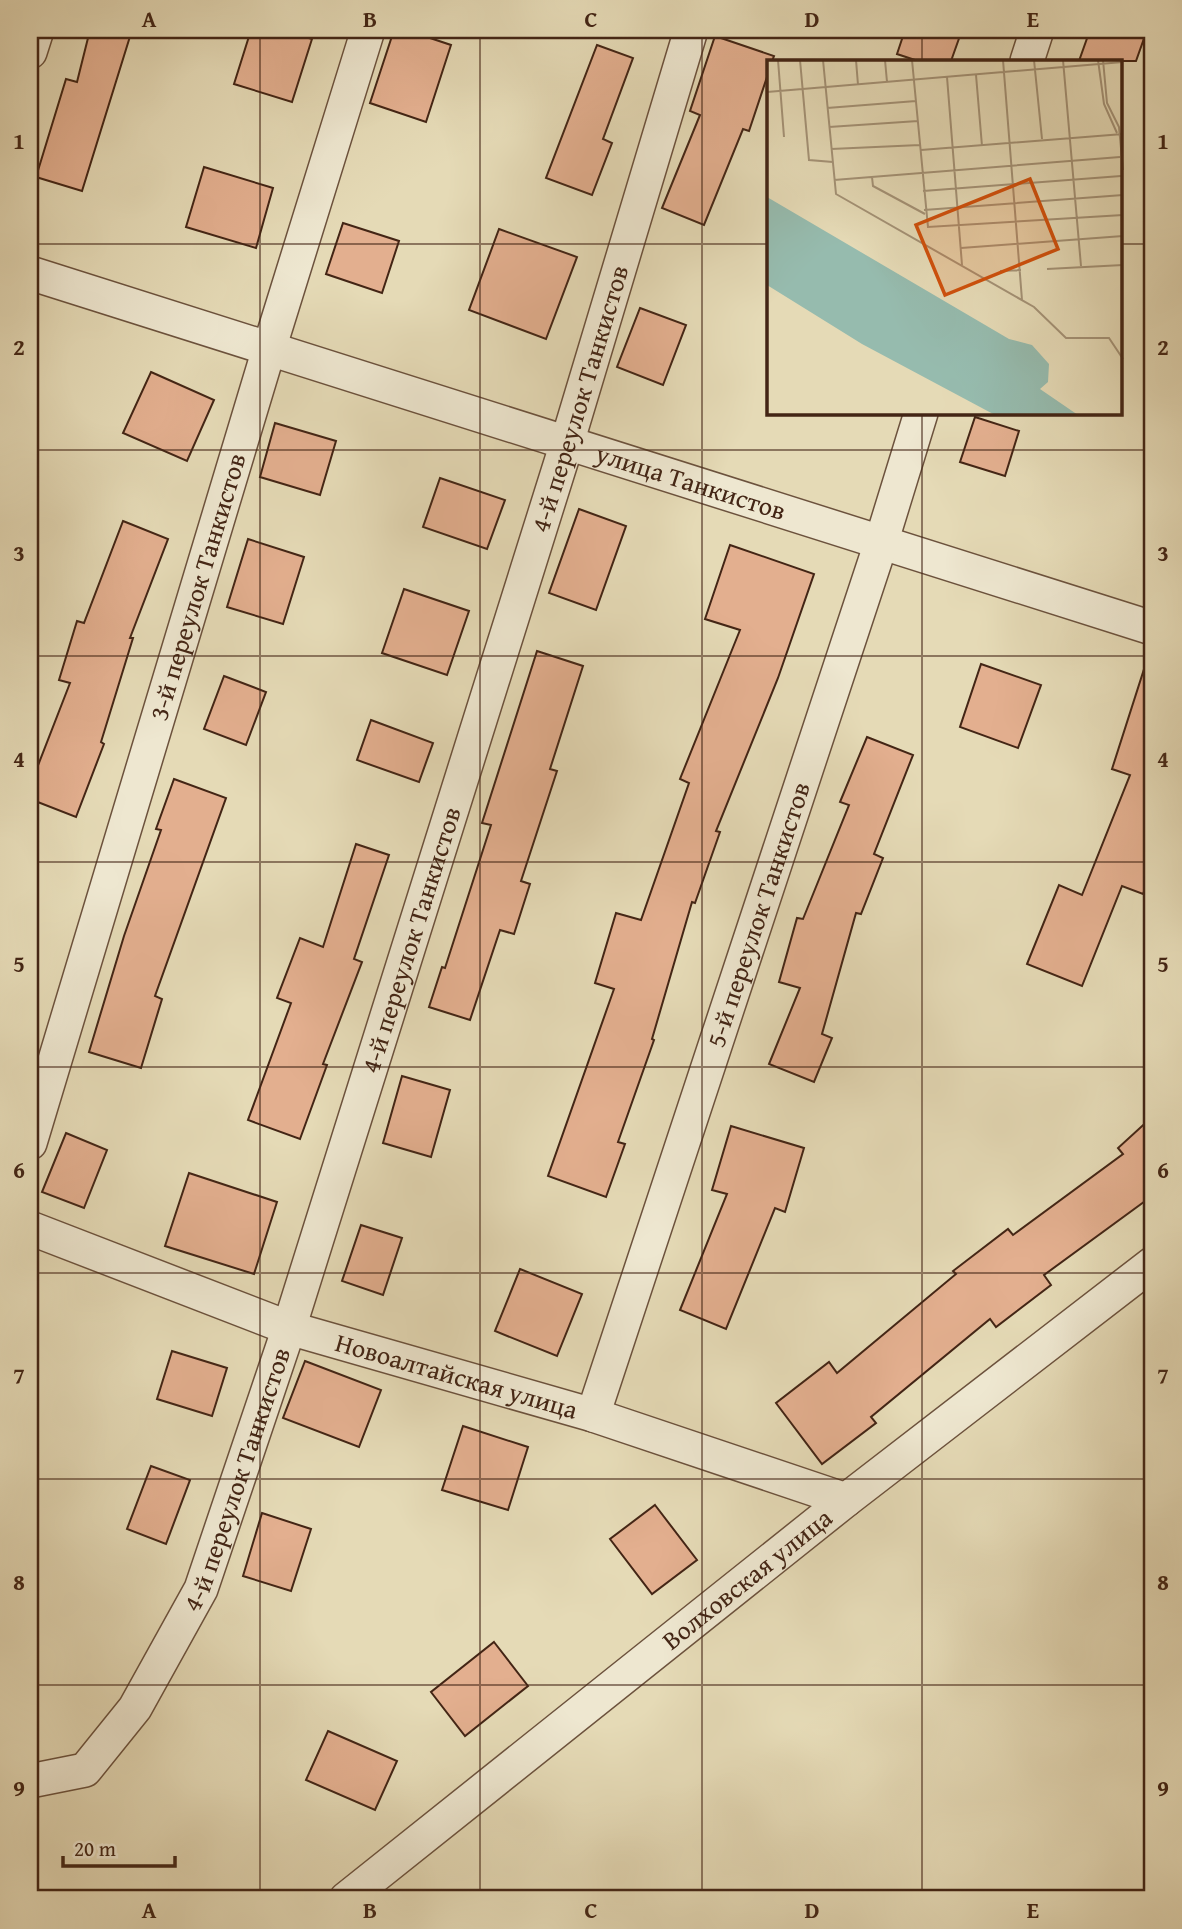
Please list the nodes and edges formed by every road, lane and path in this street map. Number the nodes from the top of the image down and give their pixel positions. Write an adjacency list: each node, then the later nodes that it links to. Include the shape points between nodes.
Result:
1 (37, 30): 5 (street)
2 (368, 30): 8 (street, 3-й переулок Танкистов)
3 (691, 30): 10 (street, 4-й переулок Танкистов)
4 (1037, 30): 6 (street)
5 (30, 52)
6 (1027, 60)
7 (30, 272): 8 (street, улица Танкистов)
8 (269, 349): 10 (street, улица Танкистов); 13 (street, 3-й переулок Танкистов)
9 (920, 415): 11 (street, 5-й переулок Танкистов)
10 (567, 443): 11 (street, улица Танкистов); 16 (street, 4-й переулок Танкистов)
11 (881, 542): 12 (street, улица Танкистов); 17 (street, 5-й переулок Танкистов)
12 (1152, 628)
13 (30, 1143)
14 (30, 1228): 16 (street, Новоалтайская улица)
15 (1152, 1264): 18 (street, Волховская улица)
16 (289, 1328): 17 (street, Новоалтайская улица); 19 (street, 4-й переулок Танкистов, via 201,1589 135,1708 85,1770)
17 (593, 1415): 18 (street, Новоалтайская улица)
18 (846, 1500): 20 (street, Волховская улица)
19 (30, 1781)
20 (346, 1899)

